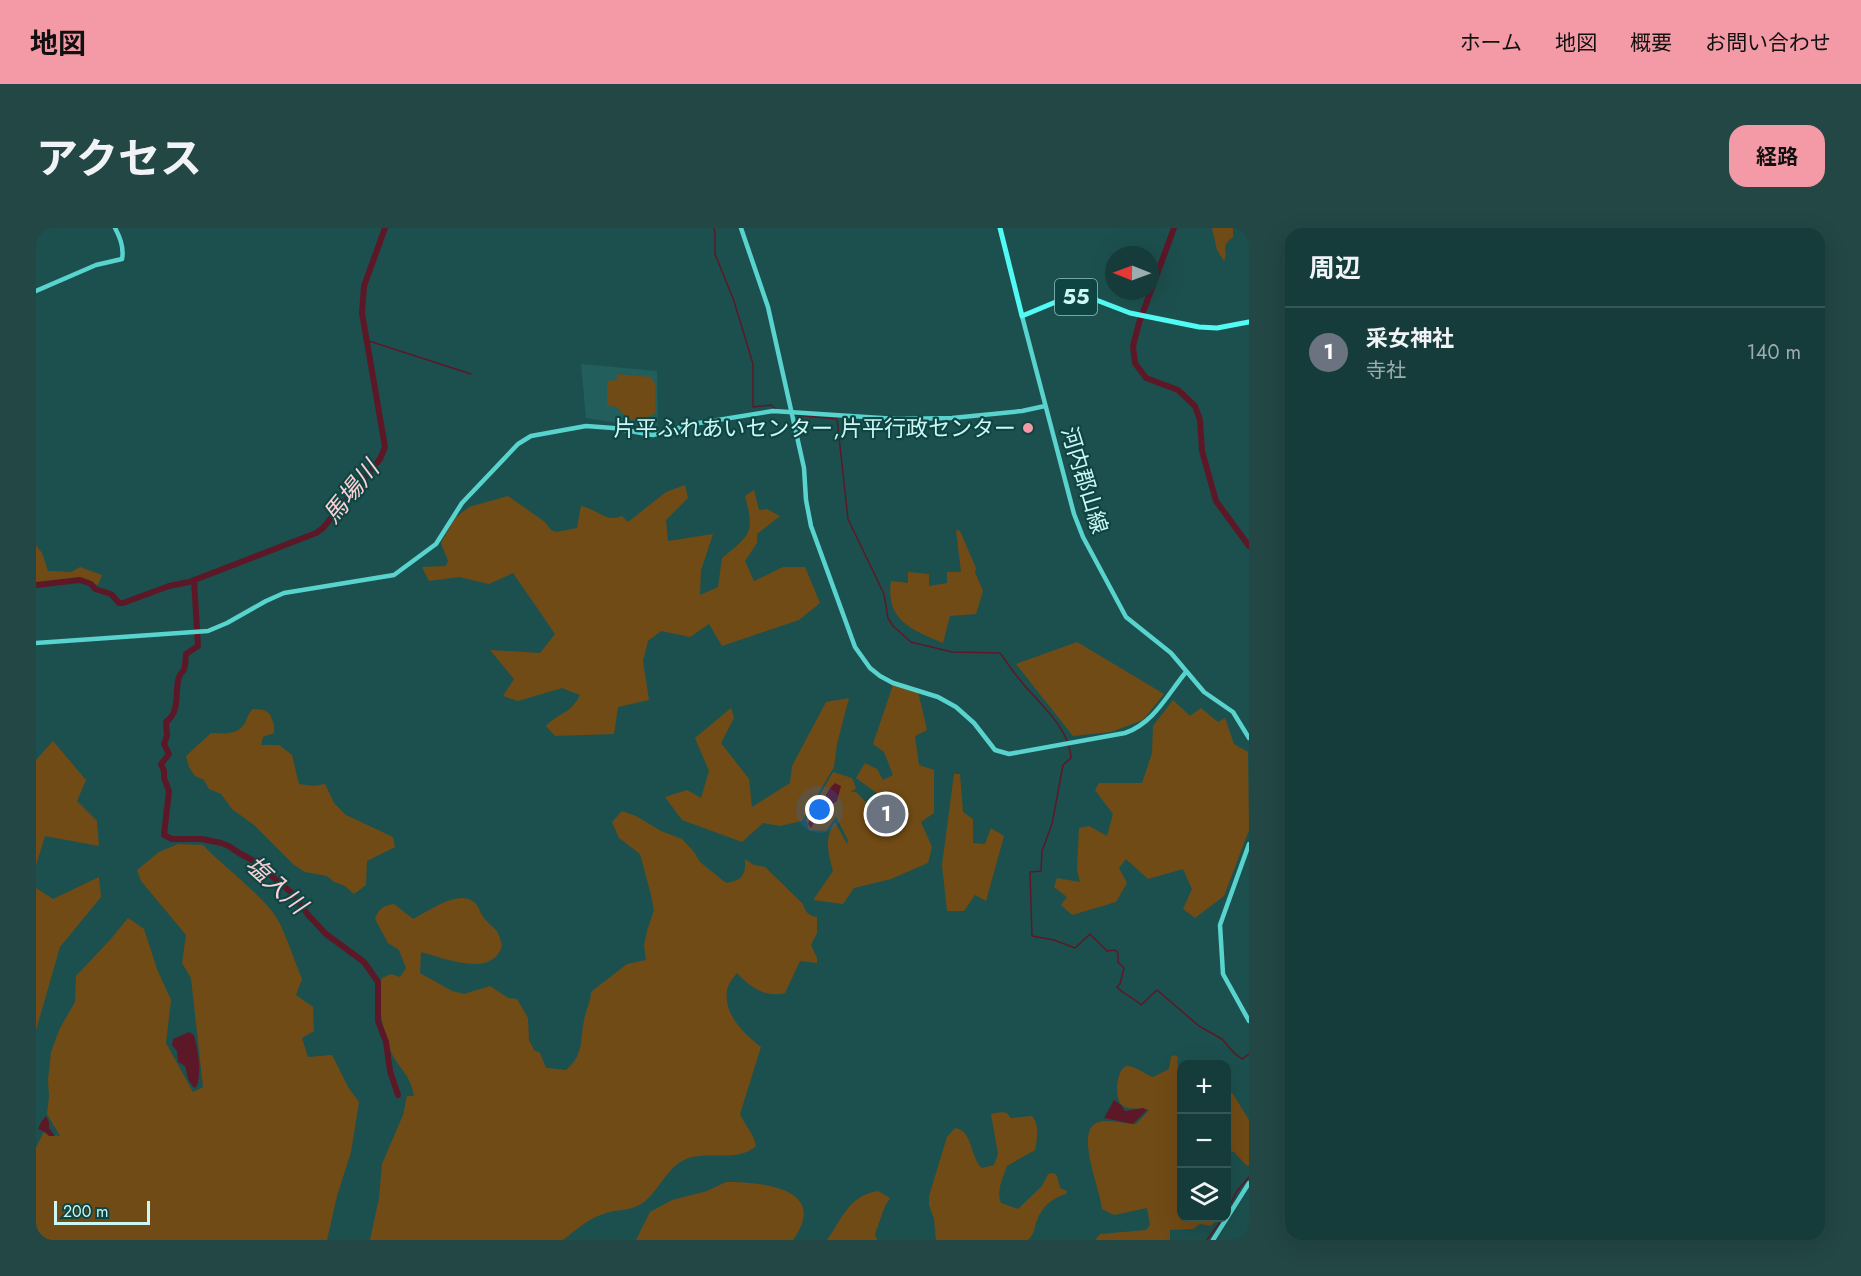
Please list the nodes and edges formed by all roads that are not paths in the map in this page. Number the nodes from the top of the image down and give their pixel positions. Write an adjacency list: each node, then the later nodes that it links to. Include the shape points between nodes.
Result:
1 (115, 228): 4 (street, via 122,259 96,265)
2 (741, 228): 8 (street, via 768,307)
3 (1000, 228): 5 (main road, 55)
4 (36, 291)
5 (1023, 316): 6 (main road, 55, via 1073,297 1091,298 1130,313 1208,328); 7 (street, 河内郡山線)
6 (1249, 322)
7 (1046, 406): 8 (street, via 952,418 897,419); 10 (street, 河内郡山線, via 1076,521 1110,590 1126,617 1171,653)
8 (791, 411): 9 (street, via 765,411 653,435 586,426 531,436 518,444 462,503 436,544 394,574 284,593 208,631); 10 (street, via 816,541 855,647 880,676 956,707 995,750 1009,754 1137,729 1164,704)
9 (36, 643)
10 (1186, 672): 11 (street, 河内郡山線, via 1204,692 1233,712)
11 (1249, 738)
12 (1249, 844): 13 (street, via 1220,925 1223,974)
13 (1249, 1021)
14 (1249, 1182): 15 (street)
15 (1213, 1240)

